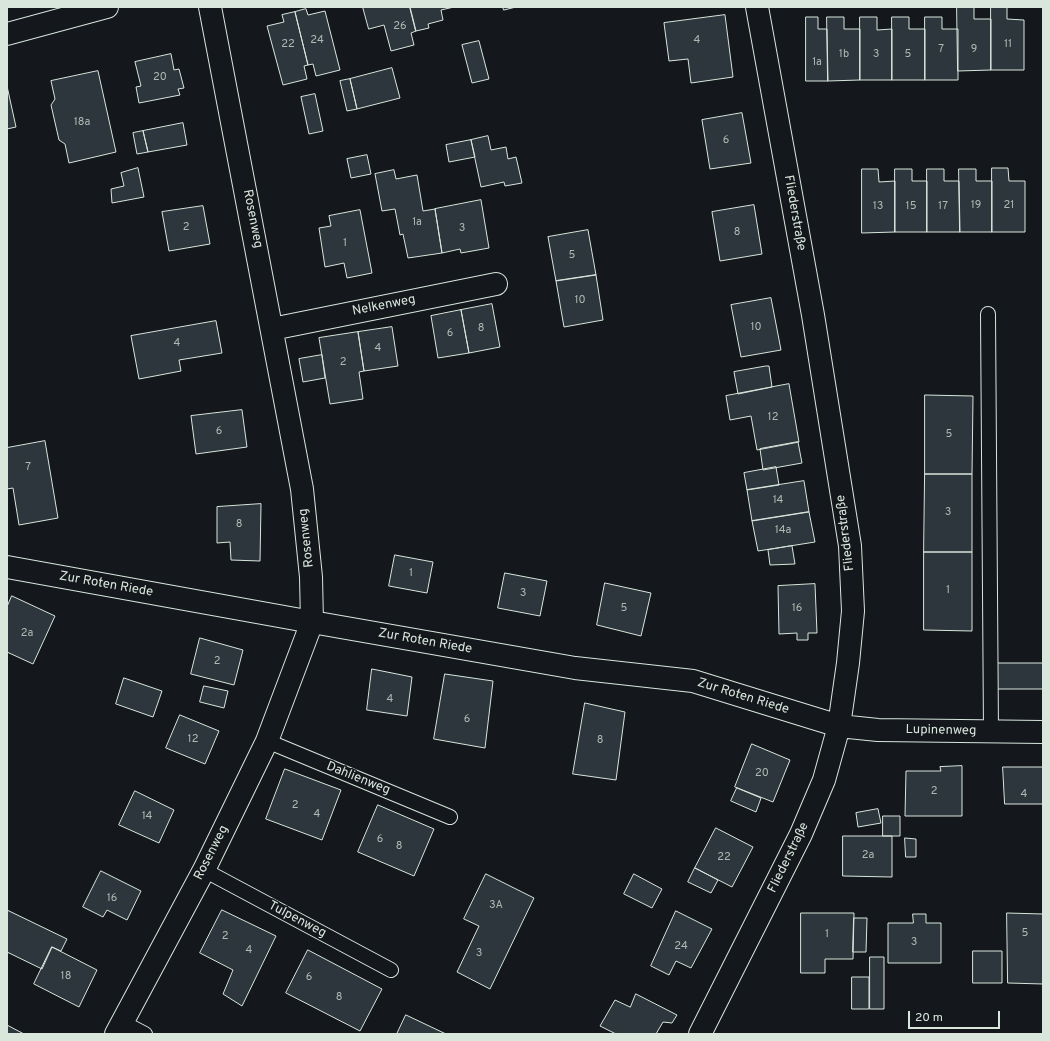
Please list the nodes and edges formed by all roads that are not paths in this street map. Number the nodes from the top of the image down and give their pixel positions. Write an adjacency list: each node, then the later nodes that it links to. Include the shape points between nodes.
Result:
1 (107, 7): 4 (street)
2 (210, 7): 7 (street, Rosenweg)
3 (757, 7): 10 (street, Fliederstraße, via 813,315 850,546 853,611)
4 (7, 34)
5 (496, 284): 7 (street, Nelkenweg)
6 (988, 314): 11 (lane)
7 (272, 329): 9 (street, Rosenweg, via 302,489 311,577)
8 (7, 567): 9 (street, Zur Roten Riede)
9 (312, 622): 10 (street, Zur Roten Riede, via 576,668 693,681); 13 (street, Rosenweg)
10 (839, 726): 11 (street, Lupinenweg, via 878,730); 19 (street, Fliederstraße, via 824,780 802,834)
11 (991, 732): 12 (street, Lupinenweg)
12 (1043, 732)
13 (267, 741): 14 (lane, Dahlienweg); 15 (street, Rosenweg)
14 (450, 817)
15 (204, 870): 16 (lane, Tulpenweg); 17 (street, Rosenweg)
16 (391, 970)
17 (119, 1028): 18 (lane)
18 (145, 1034)
19 (700, 1034)

